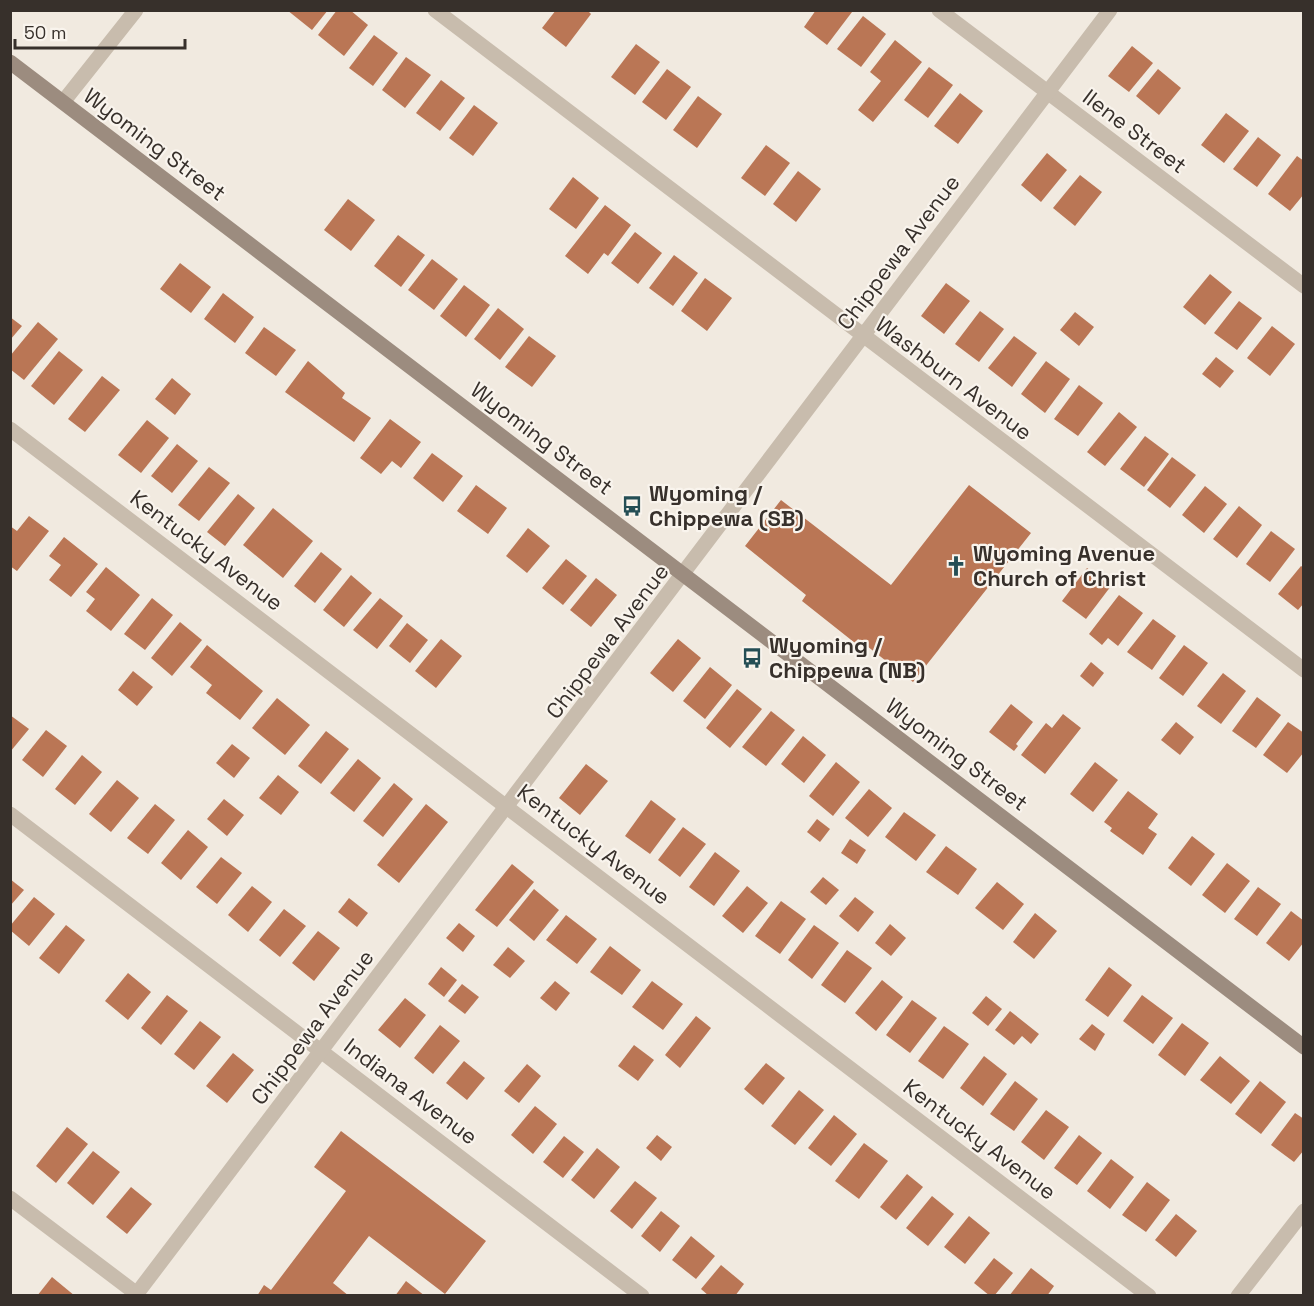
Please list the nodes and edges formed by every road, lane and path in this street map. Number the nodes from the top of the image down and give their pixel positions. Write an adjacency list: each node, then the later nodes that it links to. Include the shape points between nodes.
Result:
1 (136, 10): 7 (street)
2 (435, 10): 9 (street, Washburn Avenue)
3 (939, 10): 6 (street, Ilene Street)
4 (1110, 10): 6 (street, Chippewa Avenue)
5 (10, 62): 7 (street, Wyoming Street)
6 (1048, 94): 8 (street, Ilene Street); 9 (street, Chippewa Avenue)
7 (63, 102): 11 (street, Wyoming Street)
8 (1304, 286)
9 (862, 336): 11 (street, Chippewa Avenue); 12 (street, Washburn Avenue)
10 (10, 429): 13 (street, Kentucky Avenue)
11 (685, 575): 13 (street, Chippewa Avenue); 15 (street, Wyoming Street)
12 (1304, 670)
13 (508, 807): 16 (street, Chippewa Avenue); 21 (street, Kentucky Avenue)
14 (10, 814): 16 (street, Indiana Avenue)
15 (1304, 1047)
16 (322, 1051): 19 (street, Chippewa Avenue); 20 (street, Indiana Avenue)
17 (10, 1198): 19 (street)
18 (1304, 1211): 22 (street)
19 (136, 1294)
20 (642, 1296)
21 (1149, 1296)
22 (1238, 1296)

